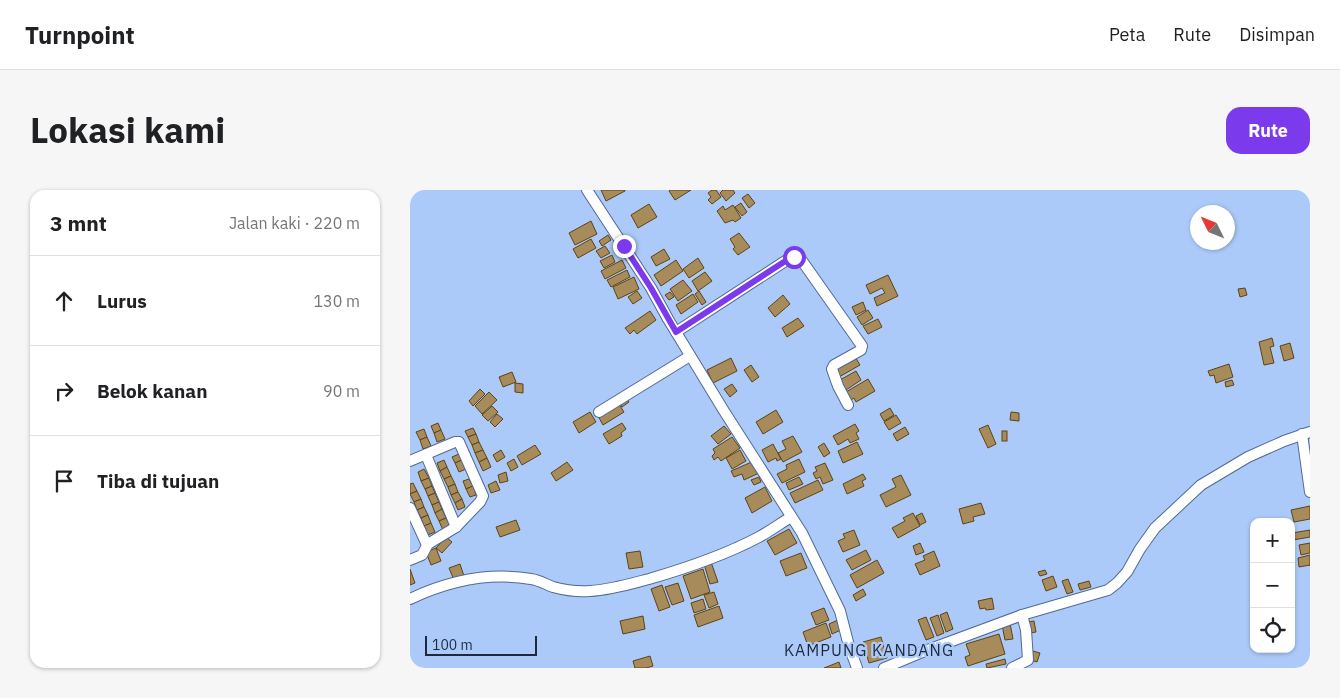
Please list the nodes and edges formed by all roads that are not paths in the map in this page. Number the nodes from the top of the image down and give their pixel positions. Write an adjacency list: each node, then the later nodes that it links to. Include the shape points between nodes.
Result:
1 (587, 190): 2 (street)
2 (676, 332): 3 (street); 4 (street, via 790,258 800,258 862,346 861,350 832,369)
3 (690, 356): 5 (street); 11 (street)
4 (848, 405)
5 (600, 412)
6 (1306, 433): 9 (street); 16 (street, via 1248,457 1202,485 1155,528 1126,572 1108,590)
7 (426, 454): 8 (street); 12 (street); 12 (street, via 459,442 482,494 480,502)
8 (410, 461)
9 (1310, 492)
10 (410, 508): 13 (street)
11 (791, 517): 15 (street, via 731,550 623,586 590,591 566,590 533,579 499,576 456,582); 17 (street, via 840,612)
12 (456, 527): 13 (street)
13 (427, 545): 14 (street, via 422,555)
14 (410, 560)
15 (410, 599)
16 (1022, 615): 18 (street); 19 (street, via 1028,660)
17 (857, 668)
18 (884, 668)
19 (1012, 668)

